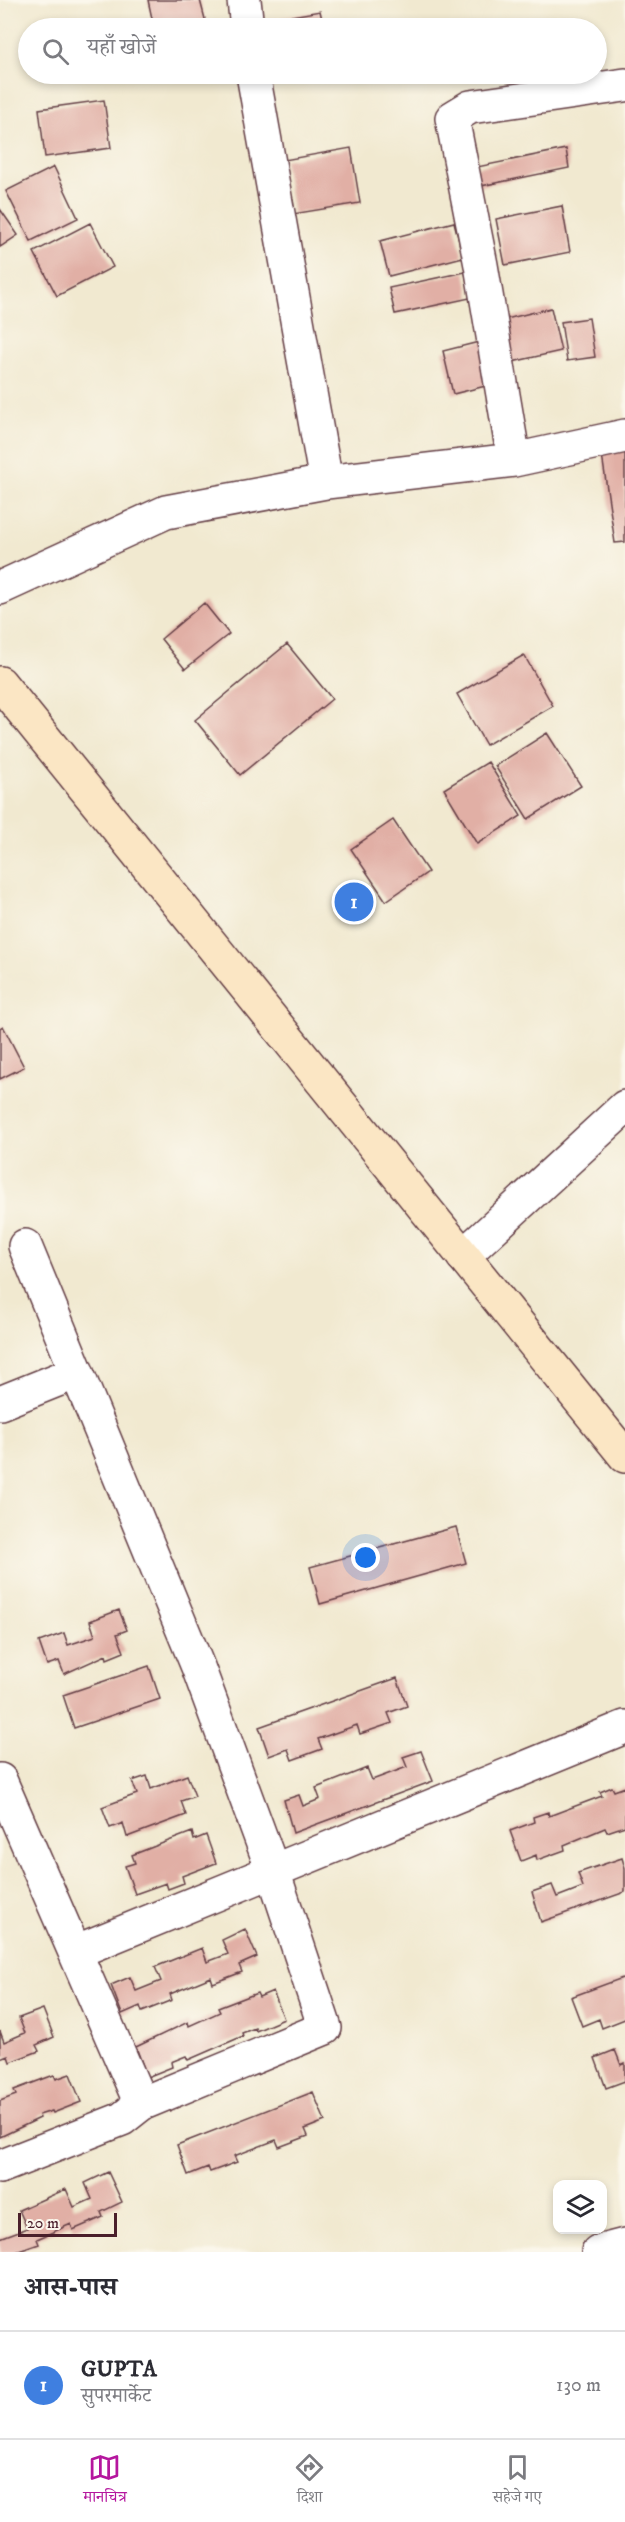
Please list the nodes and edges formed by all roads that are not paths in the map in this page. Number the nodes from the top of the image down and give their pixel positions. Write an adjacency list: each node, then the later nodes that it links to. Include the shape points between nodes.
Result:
1 (244, 0): 2 (street)
2 (246, 18)
3 (255, 84): 7 (street)
4 (625, 85): 6 (street, via 470,107 452,118)
5 (625, 436): 6 (street)
6 (514, 460): 7 (street)
7 (326, 482): 8 (street, via 166,512)
8 (0, 588)
9 (0, 683): 12 (main road)
10 (625, 1107): 12 (street)
11 (25, 1246): 13 (street)
12 (463, 1256): 15 (main road)
13 (77, 1372): 14 (street); 18 (street, via 198,1667)
14 (0, 1403)
15 (625, 1456)
16 (625, 1727): 18 (street)
17 (0, 1780): 19 (street)
18 (273, 1871): 19 (street); 20 (street, via 325,2028)
19 (75, 1952): 20 (street)
20 (141, 2104): 21 (street, via 122,2119)
21 (0, 2167)
22 (625, 2245): 23 (street)
23 (598, 2252)

